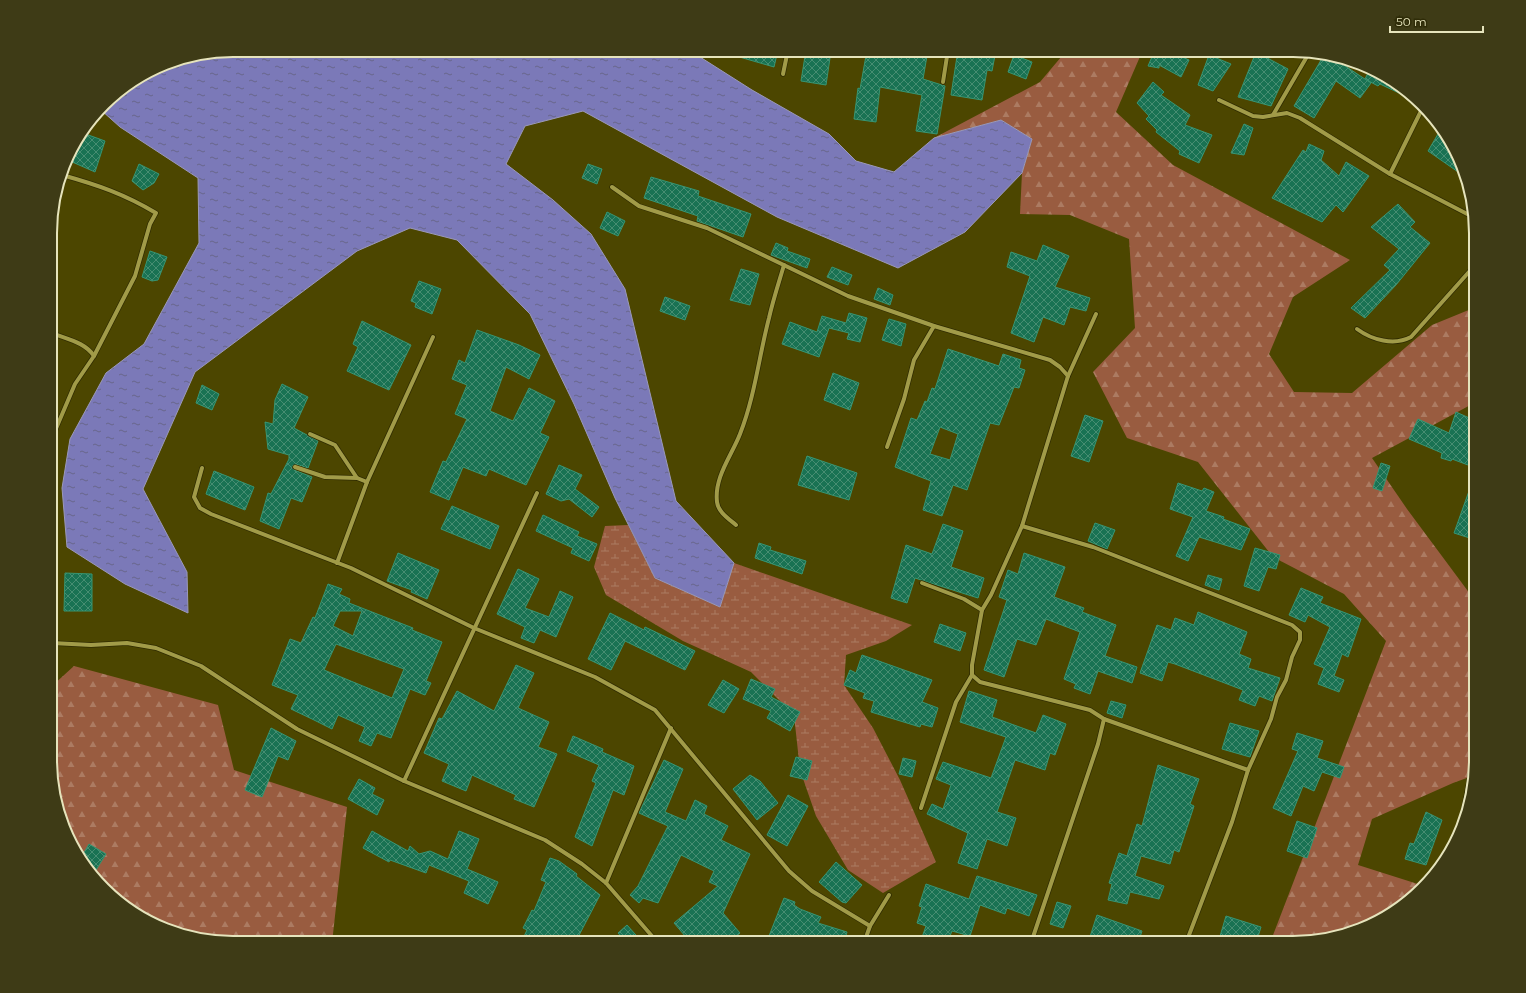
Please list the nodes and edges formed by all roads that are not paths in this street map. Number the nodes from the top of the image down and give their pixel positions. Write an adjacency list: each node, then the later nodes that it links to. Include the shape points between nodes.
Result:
1 (787, 57): 4 (street)
2 (947, 57): 5 (street)
3 (1307, 57): 8 (street)
4 (783, 74)
5 (943, 82)
6 (1219, 100): 8 (street, via 1253,116)
7 (1421, 112): 9 (street)
8 (1273, 115): 9 (street, via 1287,113 1300,118)
9 (1390, 174): 12 (street)
10 (66, 176): 20 (street, via 128,197 156,213 150,224 135,276)
11 (612, 187): 13 (street, via 639,206 708,228)
12 (1468, 214)
13 (784, 265): 16 (street, via 848,296); 30 (street, via 740,434 725,464 717,489 717,503 722,512)
14 (1469, 272): 17 (street, via 1411,337 1405,340 1386,341 1366,335)
15 (1096, 314): 21 (street)
16 (934, 326): 21 (street, via 1050,360); 24 (street, via 914,360 904,399)
17 (1357, 329)
18 (57, 335): 20 (street, via 81,344)
19 (433, 337): 28 (street)
20 (94, 356): 22 (street, via 75,384)
21 (1068, 376): 31 (street)
22 (57, 426)
23 (310, 434): 27 (street, via 335,445)
24 (887, 447)
25 (295, 467): 27 (street, via 324,477)
26 (202, 468): 32 (street, via 194,497 200,508)
27 (357, 478): 28 (street)
28 (367, 482): 32 (street)
29 (537, 494): 35 (street)
30 (736, 525)
31 (1022, 526): 34 (street); 40 (street, via 1094,547 1292,626 1300,632 1300,640 1286,680)
32 (337, 563): 35 (street)
33 (922, 583): 34 (street, via 964,599)
34 (982, 610): 37 (street)
35 (474, 628): 39 (street, via 595,677 655,710); 41 (street)
36 (57, 643): 41 (street, via 128,643 156,648 201,666 297,729)
37 (972, 676): 38 (street, via 980,682 1090,710); 42 (street, via 956,702)
38 (1104, 719): 40 (street); 48 (street, via 1098,744)
39 (671, 728): 43 (street); 45 (street, via 789,871 812,891)
40 (1248, 770): 49 (street, via 1232,822)
41 (404, 781): 43 (street, via 545,840)
42 (921, 808)
43 (606, 883): 46 (street)
44 (889, 895): 45 (street)
45 (870, 926): 47 (street)
46 (652, 936)
47 (866, 936)
48 (1033, 936)
49 (1189, 936)

